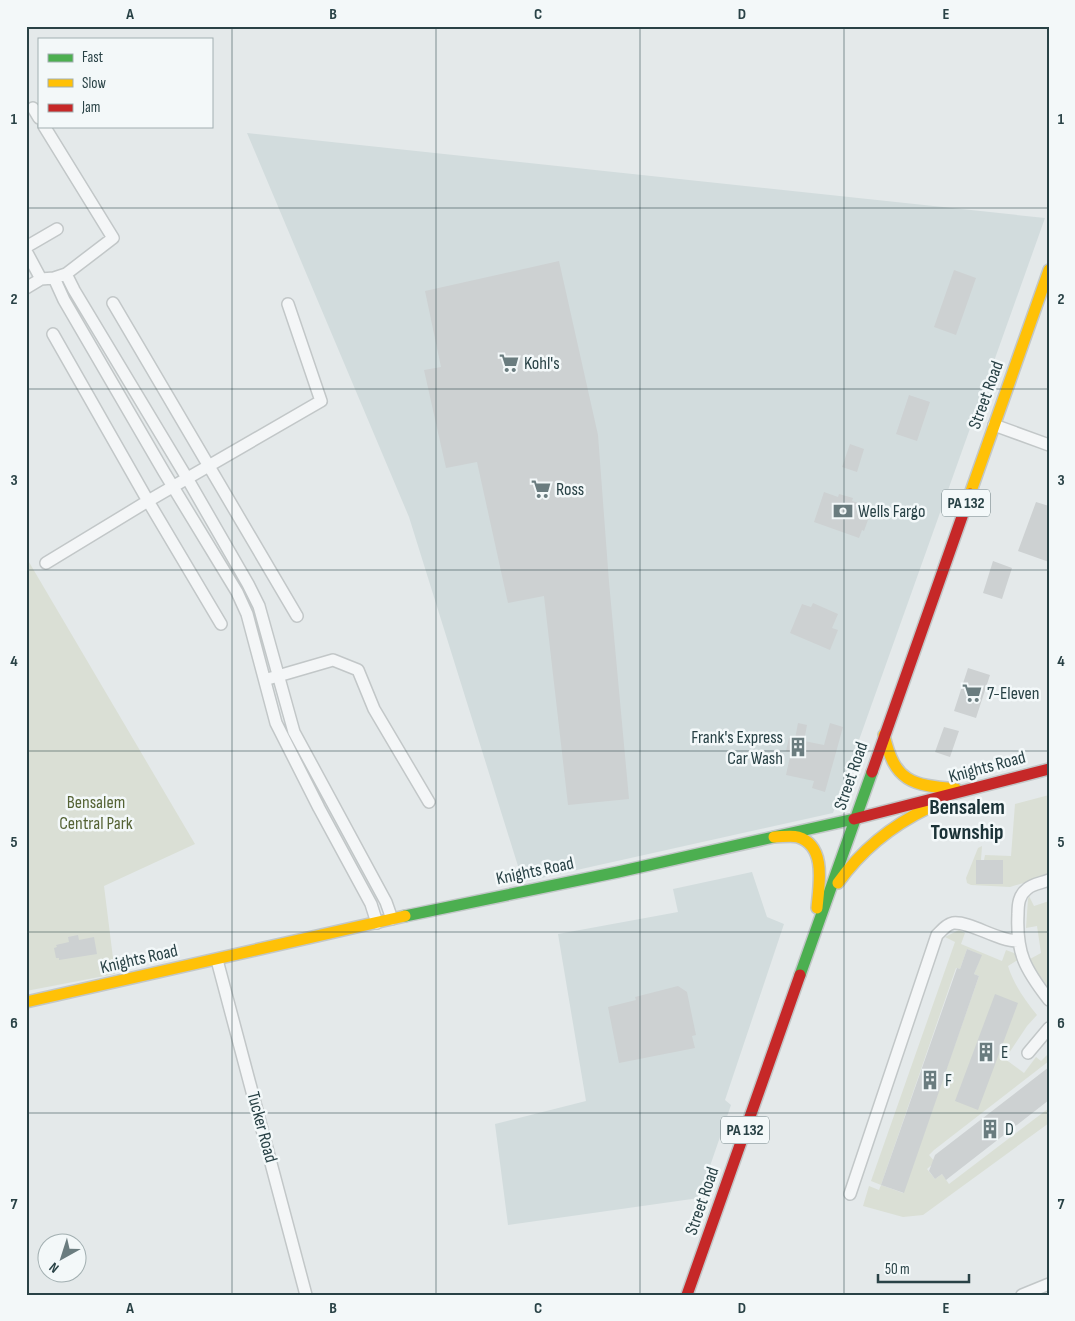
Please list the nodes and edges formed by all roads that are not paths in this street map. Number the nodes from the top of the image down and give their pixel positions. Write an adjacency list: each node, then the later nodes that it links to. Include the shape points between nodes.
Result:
1 (45, 128): 5 (street, via 113,238)
2 (57, 229): 3 (street)
3 (26, 249): 7 (street)
4 (1049, 270): 12 (main road, Street Road / PA 132)
5 (66, 274): 6 (street); 15 (street)
6 (54, 278): 7 (street); 16 (street)
7 (41, 279): 8 (street)
8 (26, 288)
9 (113, 302): 14 (street)
10 (288, 304): 14 (street, via 321,401)
11 (53, 334): 17 (street)
12 (994, 425): 13 (street); 23 (main road, Street Road / PA 132)
13 (1049, 445)
14 (209, 465): 15 (street); 19 (street)
15 (187, 478): 16 (street); 21 (street, via 259,606)
16 (173, 487): 17 (street); 22 (street, via 237,592 247,614)
17 (148, 500): 18 (street); 20 (street)
18 (46, 563)
19 (297, 616)
20 (221, 624)
21 (279, 675): 22 (street); 26 (street, via 333,660 358,670 374,709); 31 (street, via 294,732 386,902)
22 (265, 680): 32 (street, via 276,723 371,904)
23 (884, 735): 25 (main road, via 893,764 909,781 932,787); 27 (main road, Street Road / PA 132)
24 (1049, 769): 25 (main road, Knights Road)
25 (969, 790): 27 (main road, Knights Road); 30 (main road, via 909,817 875,840 849,866)
26 (428, 802)
27 (854, 819): 28 (main road, Knights Road); 30 (main road, Street Road / PA 132)
28 (774, 837): 31 (main road, Knights Road); 33 (main road, via 796,837 806,841 818,857)
29 (1049, 880): 34 (street, via 1028,888 1019,900)
30 (822, 909): 33 (main road, Street Road / PA 132)
31 (392, 919): 32 (main road, Knights Road)
32 (377, 923): 35 (main road, Knights Road)
33 (815, 929): 43 (main road, Street Road / PA 132)
34 (1018, 942): 36 (street, via 1033,980); 40 (street, via 960,923 952,923 938,934)
35 (217, 960): 37 (main road, Knights Road); 42 (street, Tucker Road)
36 (1049, 1000)
37 (26, 1002)
38 (1049, 1028): 39 (street)
39 (1028, 1053)
40 (850, 1194)
41 (1049, 1284): 44 (street)
42 (306, 1295)
43 (687, 1295)
44 (1022, 1295)

